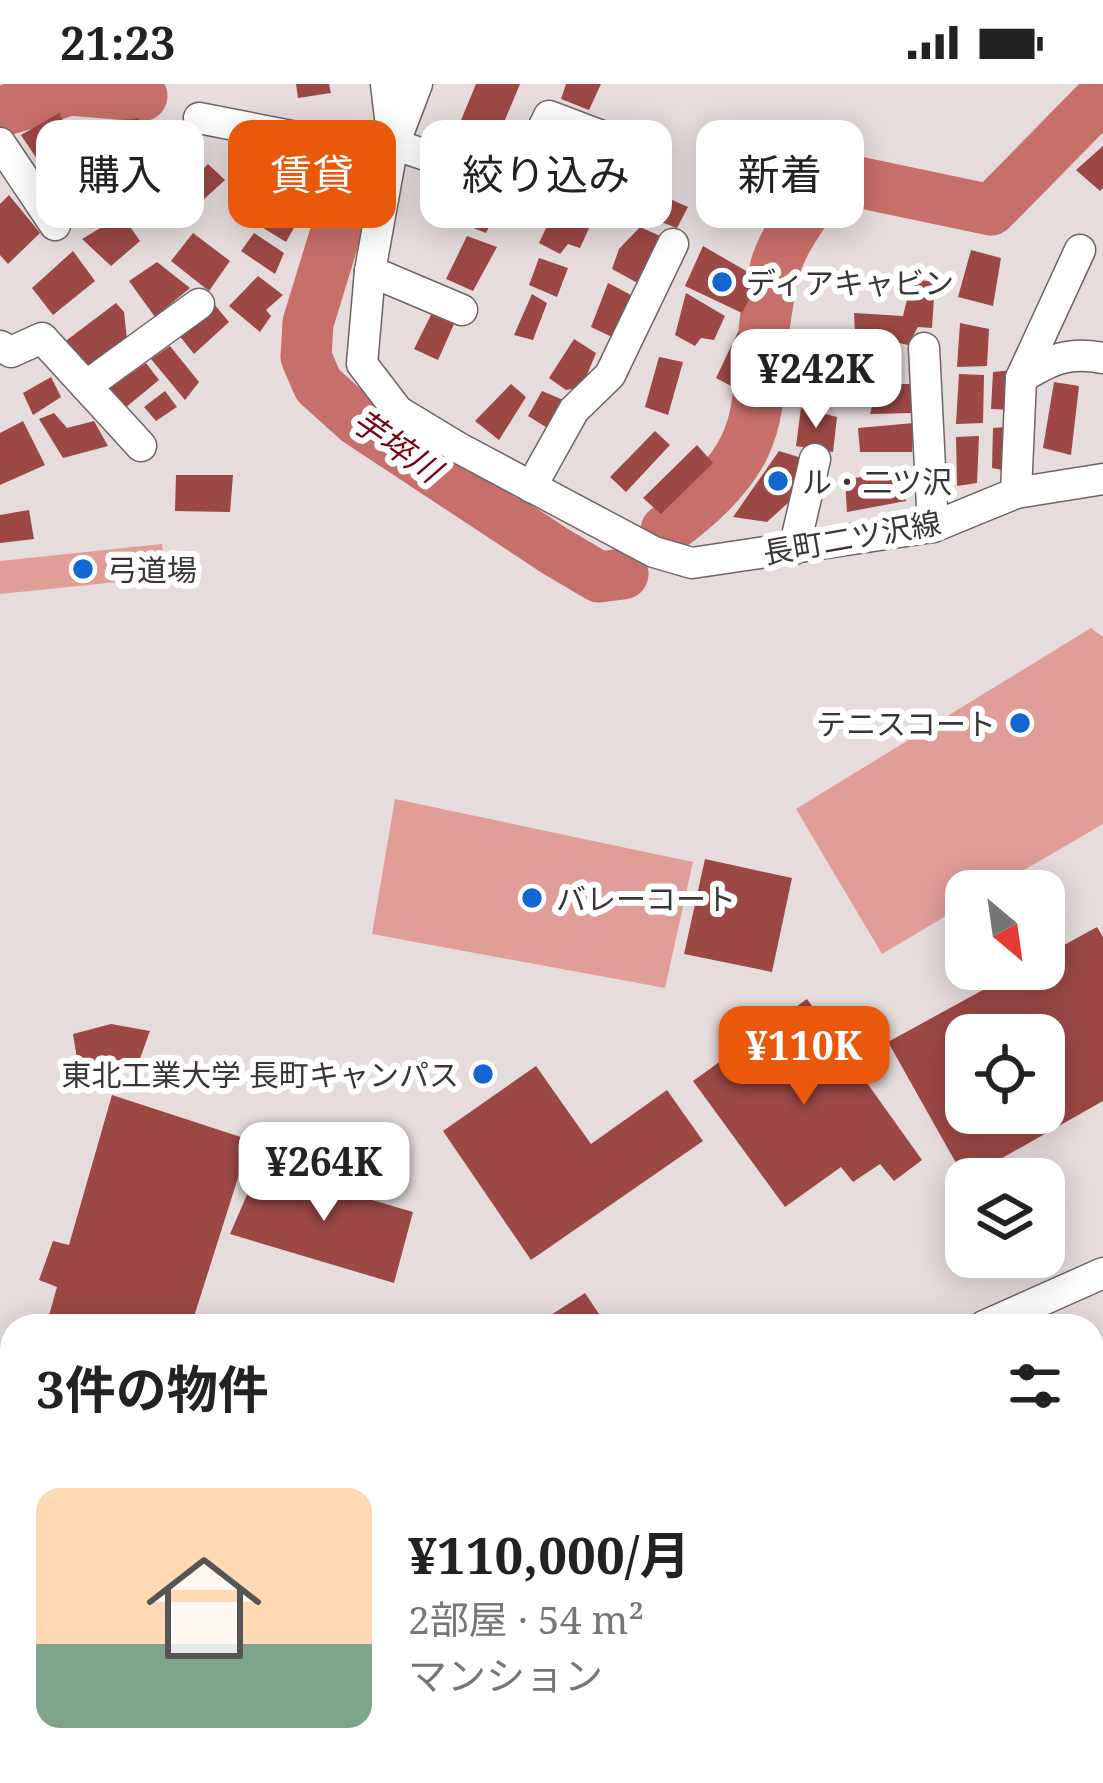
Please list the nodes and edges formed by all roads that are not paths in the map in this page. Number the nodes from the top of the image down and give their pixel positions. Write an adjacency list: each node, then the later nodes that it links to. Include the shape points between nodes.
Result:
1 (386, 84): 4 (street)
2 (418, 84): 6 (street)
3 (199, 118): 5 (street)
4 (390, 120)
5 (228, 124)
6 (396, 137)
7 (0, 143): 8 (street)
8 (36, 197)
9 (378, 228): 12 (street)
10 (673, 244): 23 (street, via 610,375 574,410)
11 (1080, 250): 18 (street)
12 (370, 272): 14 (street); 23 (street, via 362,364 379,392)
13 (199, 304): 19 (street)
14 (462, 310)
15 (0, 346): 19 (street, via 11,352 42,338)
16 (924, 348): 25 (street)
17 (1103, 358): 18 (street, via 1054,357)
18 (1021, 378): 24 (street)
19 (86, 386): 20 (street)
20 (141, 446)
21 (815, 459): 26 (street)
22 (1103, 479): 24 (street, 長町二ツ沢線)
23 (531, 488): 26 (street, 長町二ツ沢線, via 692,563)
24 (1016, 493): 25 (street, 長町二ツ沢線)
25 (933, 527): 26 (street, 長町二ツ沢線)
26 (794, 549)
27 (1103, 1273): 28 (street)
28 (1011, 1314)

